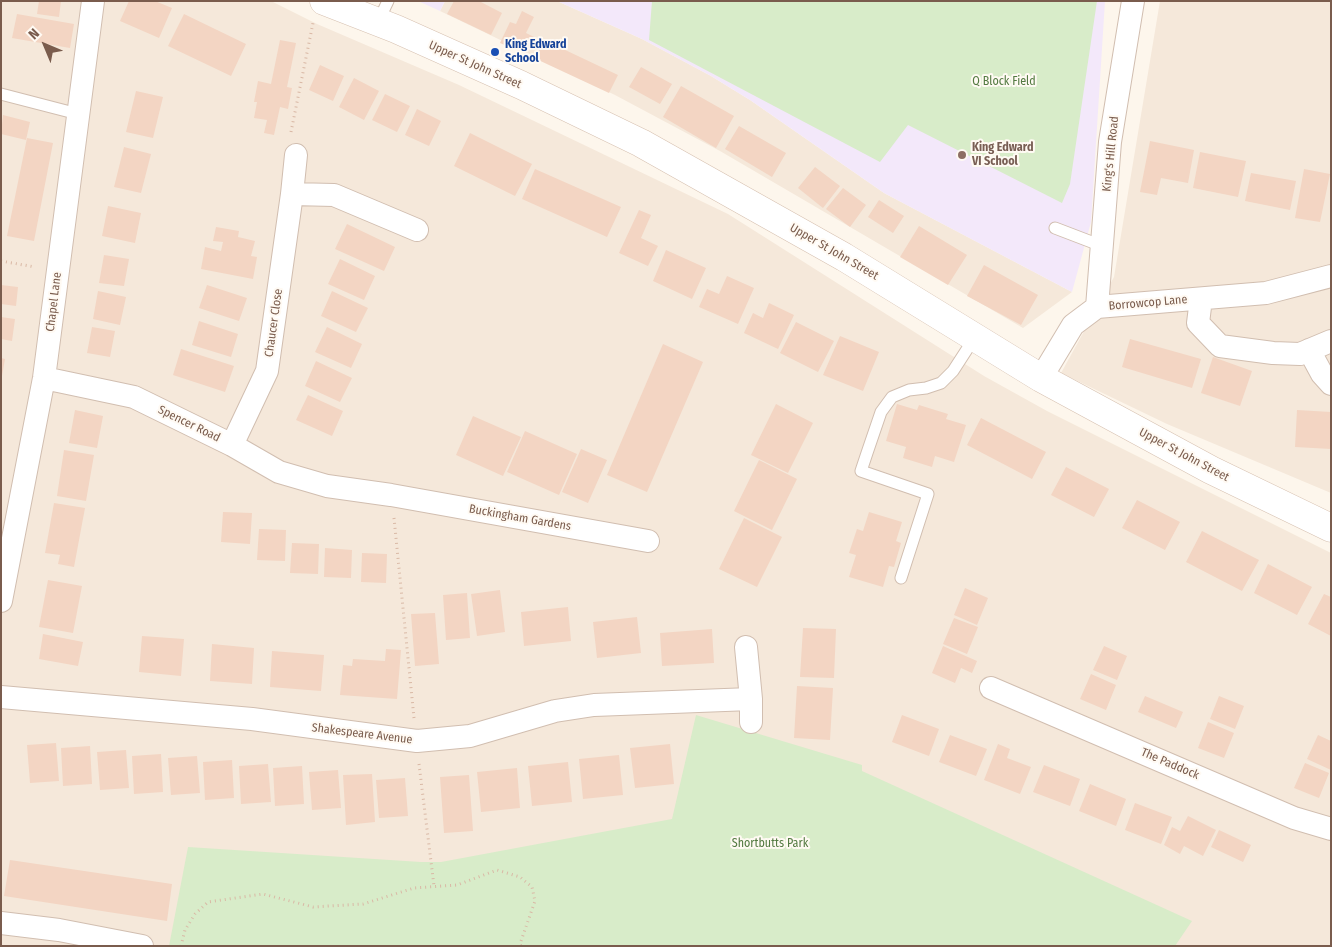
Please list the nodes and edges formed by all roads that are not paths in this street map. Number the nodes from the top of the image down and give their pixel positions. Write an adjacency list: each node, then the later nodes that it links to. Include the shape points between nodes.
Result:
1 (93, 1): 6 (street, Chapel Lane)
2 (1133, 1): 11 (street, King's Hill Road, via 1110,142)
3 (319, 8): 4 (street, Upper St John Street)
4 (383, 12): 15 (street, Upper St John Street, via 512,81 641,143 844,257)
5 (1, 94): 6 (lane)
6 (78, 114): 18 (street, Chapel Lane)
7 (296, 155): 8 (street, Chaucer Close)
8 (292, 194): 10 (street, via 334,195); 21 (street, Chaucer Close, via 267,372)
9 (1056, 228): 11 (lane)
10 (417, 230)
11 (1102, 246): 14 (street, King's Hill Road)
12 (1331, 276): 13 (street, Borrowcop Lane, via 1266,293)
13 (1201, 299): 14 (street, Borrowcop Lane); 17 (street, Borrowcop Lane, via 1198,323 1220,346 1273,353 1300,354)
14 (1098, 307): 19 (street, Borrowcop Lane, via 1073,325)
15 (975, 337): 19 (street, Upper St John Street); 25 (lane, via 941,384 892,397 881,412 867,453 862,471 928,494)
16 (1331, 341): 17 (street, Borrowcop Lane)
17 (1309, 350): 20 (street)
18 (44, 378): 21 (street, Spencer Road, via 134,397); 26 (street, Chapel Lane)
19 (1041, 378): 23 (street, Upper St John Street, via 1211,470)
20 (1331, 384)
21 (232, 446): 22 (street, Spencer Road, via 325,496)
22 (391, 495): 24 (street, Buckingham Gardens)
23 (1331, 528)
24 (648, 541)
25 (901, 578)
26 (2, 598)
27 (746, 648): 30 (street)
28 (1006, 687): 32 (street, The Paddock, via 1294,818)
29 (1, 697): 30 (street, Shakespeare Avenue, via 252,719 417,742 470,736 555,711 594,705)
30 (751, 699): 31 (street)
31 (750, 722)
32 (1331, 829)
33 (1, 923): 34 (street)
34 (142, 946)

